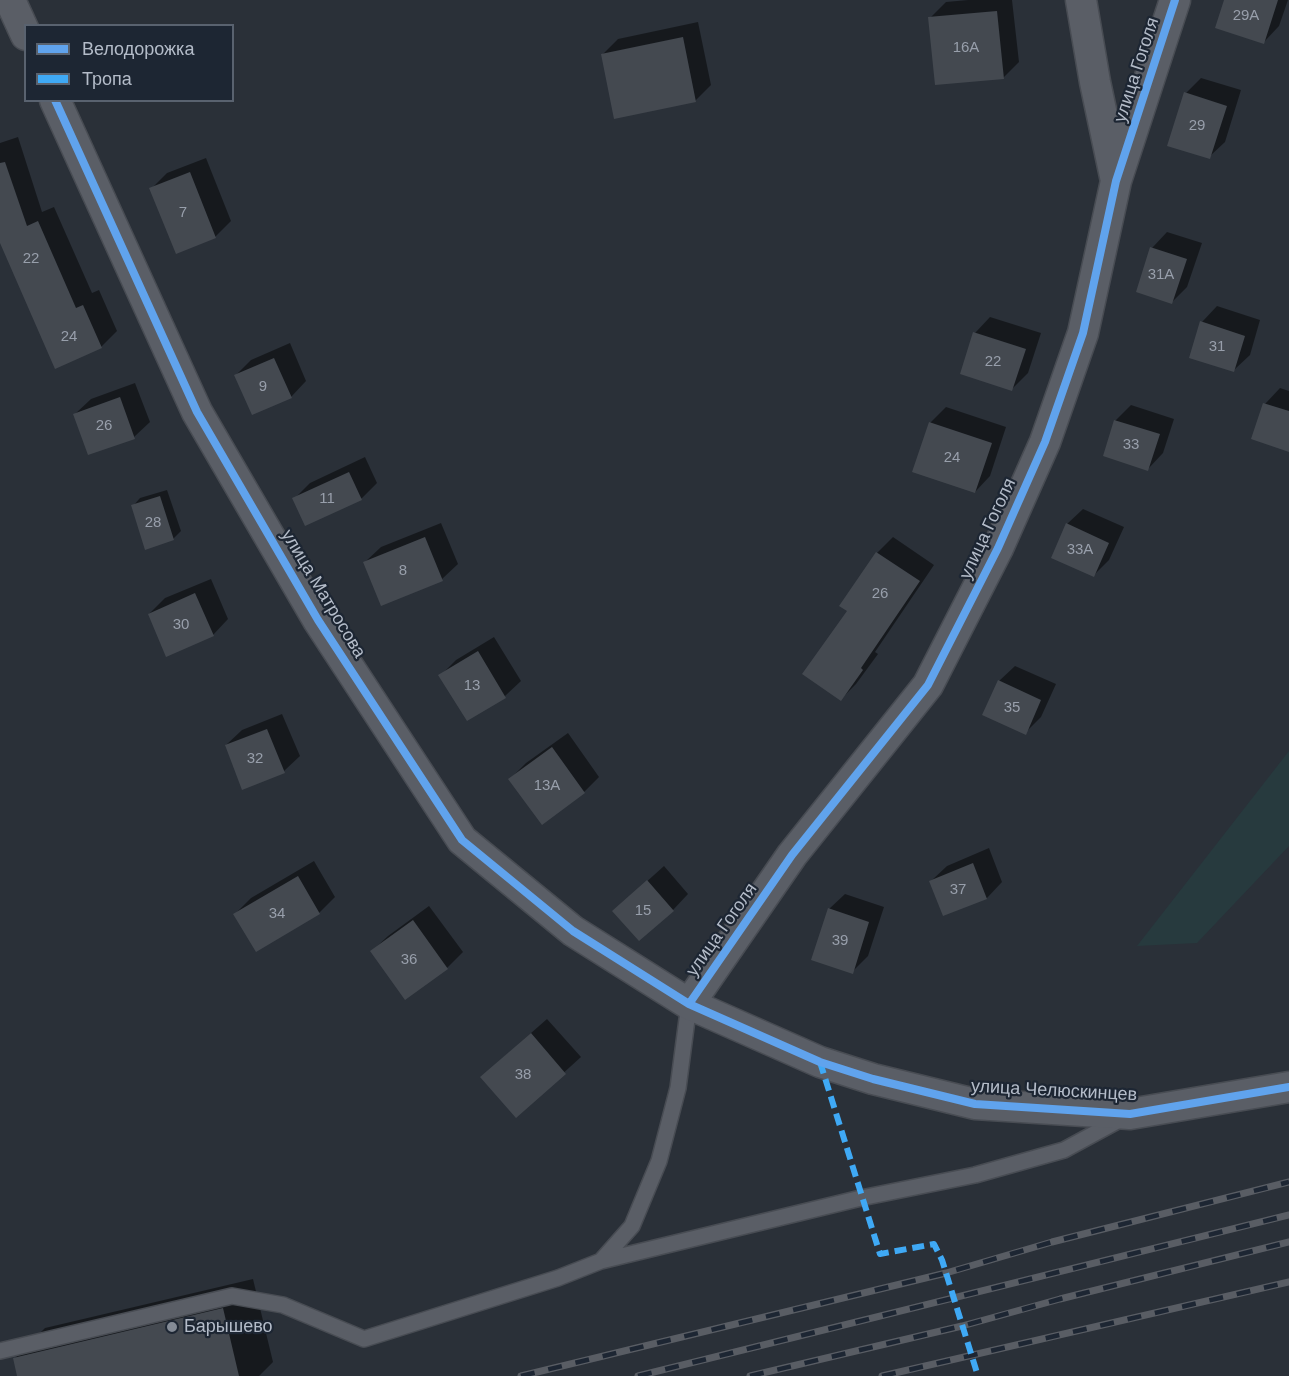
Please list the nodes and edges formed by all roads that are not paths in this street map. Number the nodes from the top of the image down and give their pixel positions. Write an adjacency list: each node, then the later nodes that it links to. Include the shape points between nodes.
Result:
1 (10, 0): 4 (street)
2 (1081, 0): 6 (street)
3 (1175, 0): 6 (street, улица Гоголя)
4 (24, 31)
5 (57, 102): 7 (street, улица Матросова, via 197,412 318,620 462,840 573,931)
6 (1116, 181): 7 (street, улица Гоголя, via 1083,333 1045,442 998,548 928,685 792,855)
7 (689, 1004): 9 (street, улица Челюскинцев, via 820,1062 873,1079 975,1104); 10 (lane, via 678,1088 659,1161 632,1226)
8 (1289, 1087): 9 (street, улица Челюскинцев)
9 (1130, 1114): 10 (lane, via 1064,1150 975,1175 861,1198)
10 (601, 1262): 11 (lane, via 364,1339 283,1305 232,1296)
11 (0, 1351)

